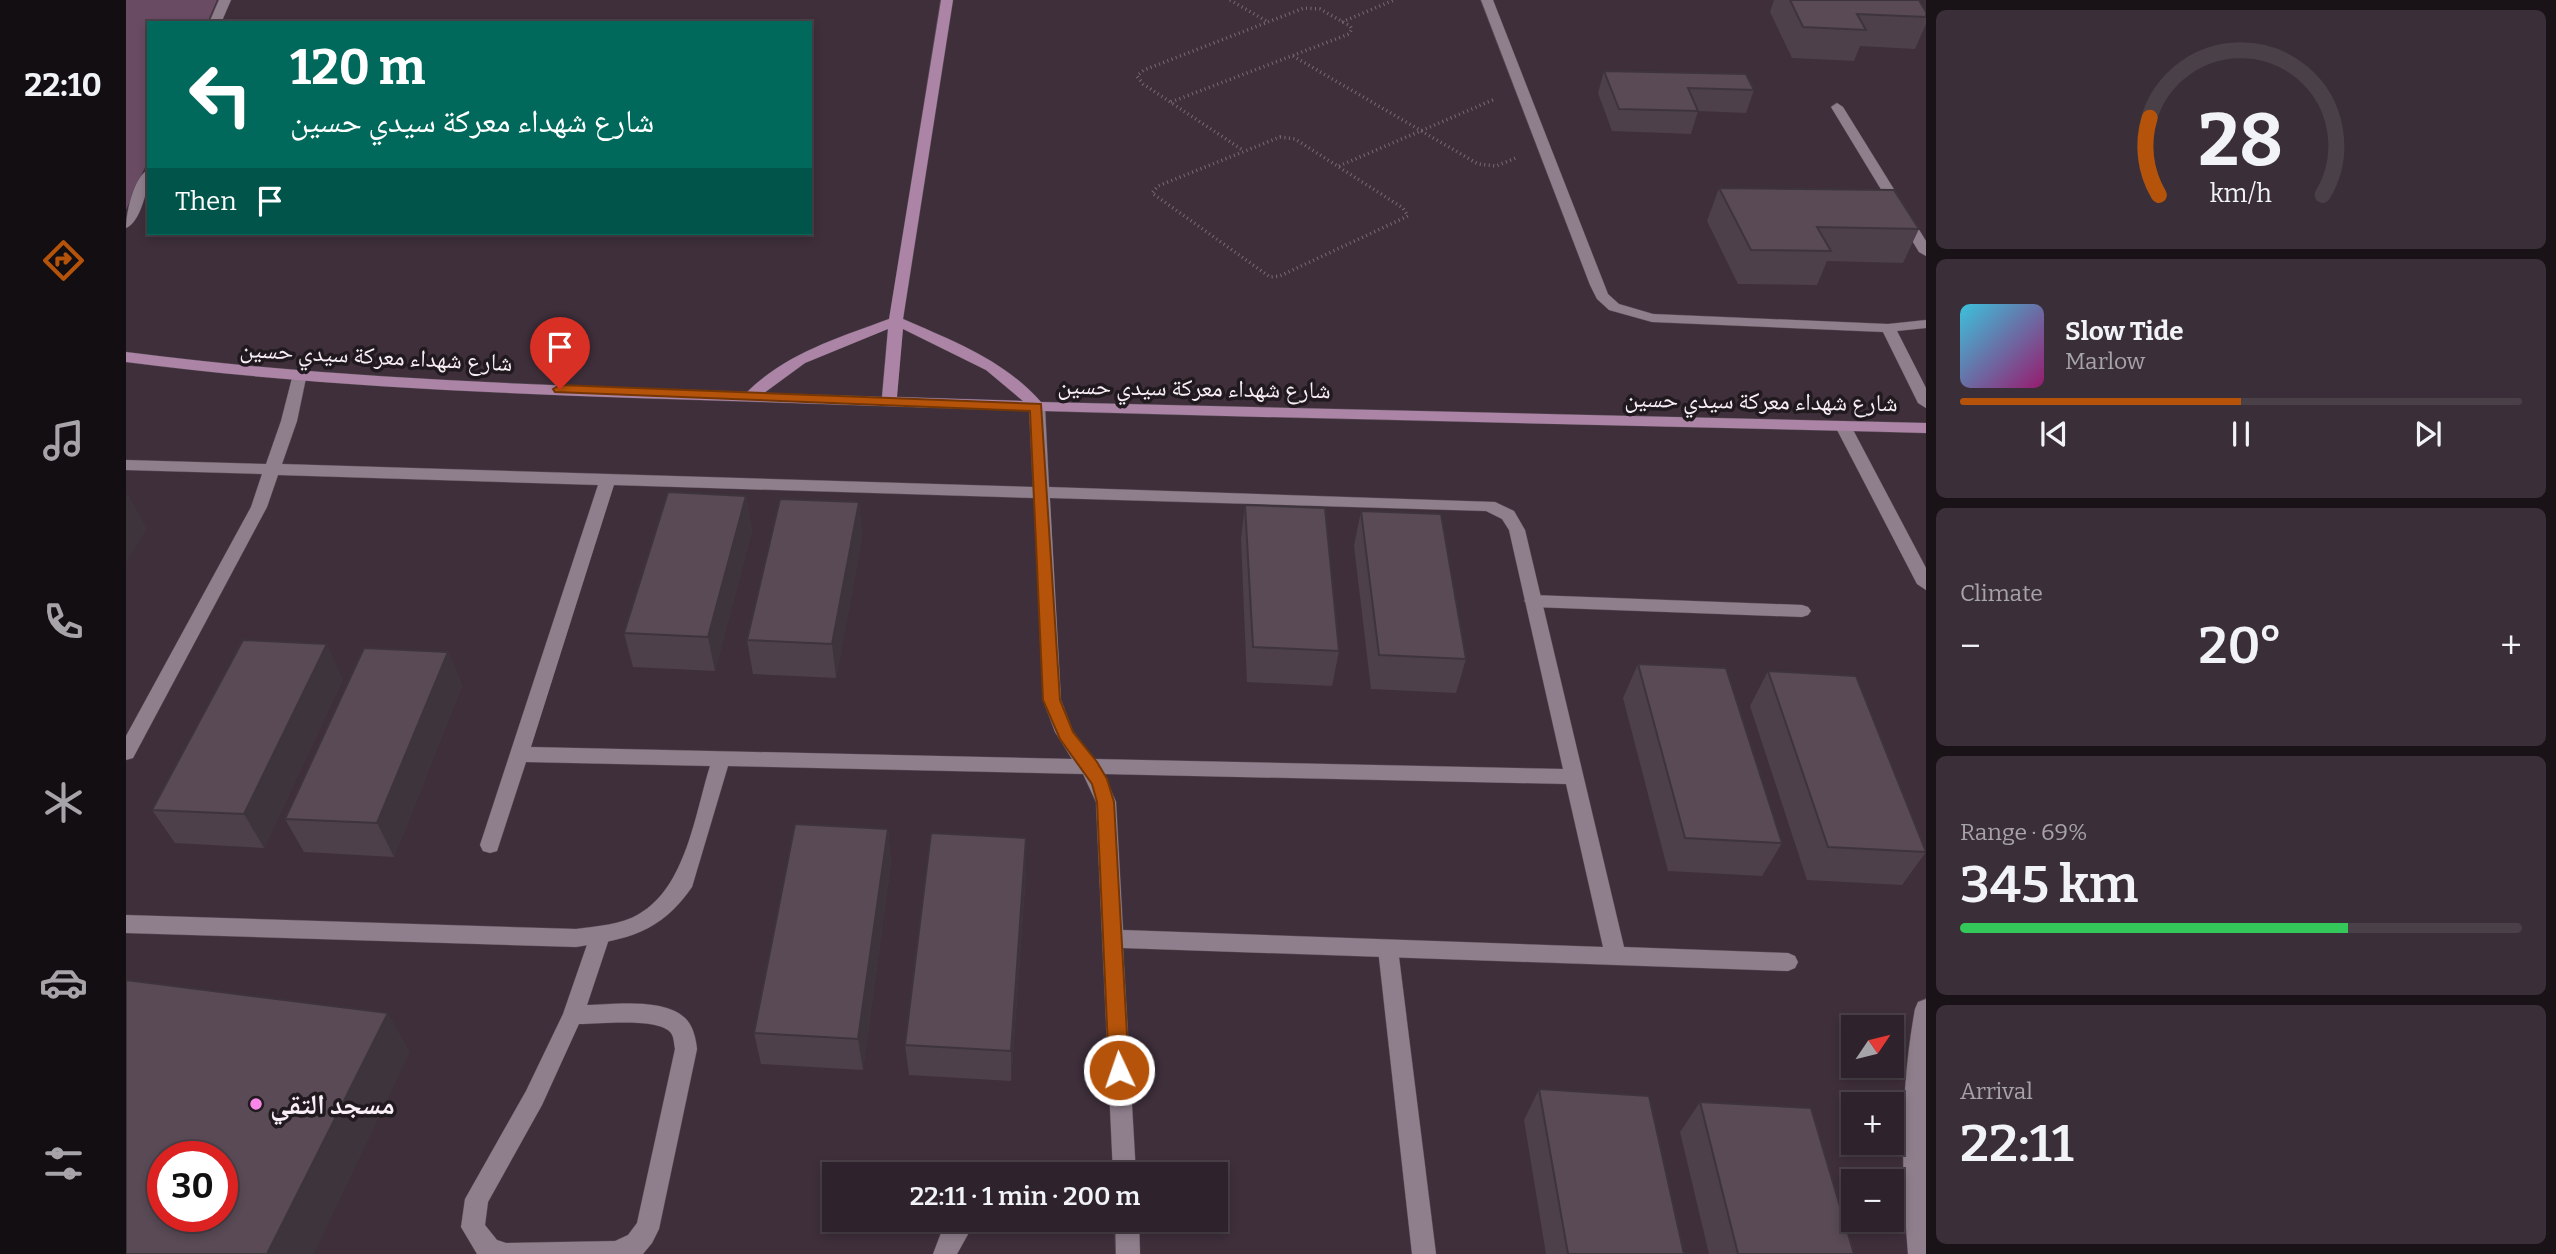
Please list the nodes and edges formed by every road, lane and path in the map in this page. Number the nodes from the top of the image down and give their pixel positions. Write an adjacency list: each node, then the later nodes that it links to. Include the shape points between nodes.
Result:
1 (225, 0): 6 (street)
2 (947, 0): 20 (main road)
3 (1230, 0): 7 (path)
4 (1394, 0): 8 (path)
5 (1487, 0): 10 (street)
6 (216, 21)
7 (1268, 22): 8 (path, via 1309,8); 11 (path, via 1139,72 1138,80)
8 (1342, 22): 9 (path, via 1352,29 1349,34)
9 (1292, 55): 11 (path); 13 (path)
10 (1521, 88): 13 (path); 14 (street)
11 (1171, 102): 15 (path)
12 (1837, 107): 19 (street)
13 (1422, 131): 14 (path, via 1484,166 1496,166); 16 (path)
14 (1544, 147): 22 (street, via 1597,285 1614,307 1652,318)
15 (1245, 151): 16 (path, via 1290,137); 16 (path, via 1158,186 1152,193 1270,277 1408,216 1404,208)
16 (1338, 167)
17 (147, 177): 18 (street)
18 (126, 224)
19 (1926, 252)
20 (896, 321): 25 (main road, via 801,358 778,371); 26 (main road); 28 (main road, via 1007,376)
21 (1926, 324): 22 (street)
22 (1888, 328): 27 (street)
23 (126, 357): 24 (main road, شارع شهداء معركة سيدي حسين)
24 (299, 378): 25 (main road, شارع شهداء معركة سيدي حسين); 32 (street)
25 (751, 397): 26 (main road, شارع شهداء معركة سيدي حسين)
26 (888, 402): 28 (main road, شارع شهداء معركة سيدي حسين)
27 (1926, 403)
28 (1037, 407): 29 (main road, شارع شهداء معركة سيدي حسين); 34 (street)
29 (1843, 426): 30 (main road, شارع شهداء معركة سيدي حسين); 35 (street)
30 (1926, 428)
31 (126, 465): 32 (street)
32 (274, 468): 33 (street); 39 (street, via 259,507)
33 (608, 479): 34 (street); 41 (street)
34 (1041, 491): 36 (street, via 1489,506 1514,523); 43 (street, via 1052,700 1066,735)
35 (1926, 584)
36 (1534, 601): 37 (street); 44 (street)
37 (1802, 611)
38 (126, 715): 39 (street)
39 (146, 716): 40 (street)
40 (126, 753)
41 (520, 754): 42 (street); 45 (street)
42 (721, 759): 43 (street); 47 (street, via 685,881 648,920)
43 (1091, 767): 44 (street); 48 (street, via 1106,802)
44 (1574, 777): 50 (street)
45 (490, 845)
46 (126, 924): 47 (street)
47 (600, 936): 53 (street)
48 (1113, 939): 49 (street); 54 (street)
49 (1388, 949): 50 (street); 60 (street)
50 (1616, 957): 51 (street)
51 (1788, 962)
52 (1926, 1009): 61 (street, via 1916,1059 1912,1129)
53 (573, 1015): 57 (street, via 477,1199 473,1227 489,1249); 57 (street, via 668,1018 685,1037 649,1223 646,1233 628,1251)
54 (1123, 1162)
55 (954, 1232): 58 (street)
56 (1127, 1232): 59 (street)
57 (506, 1254)
58 (945, 1254)
59 (1128, 1254)
60 (1424, 1254)
61 (1920, 1254)

